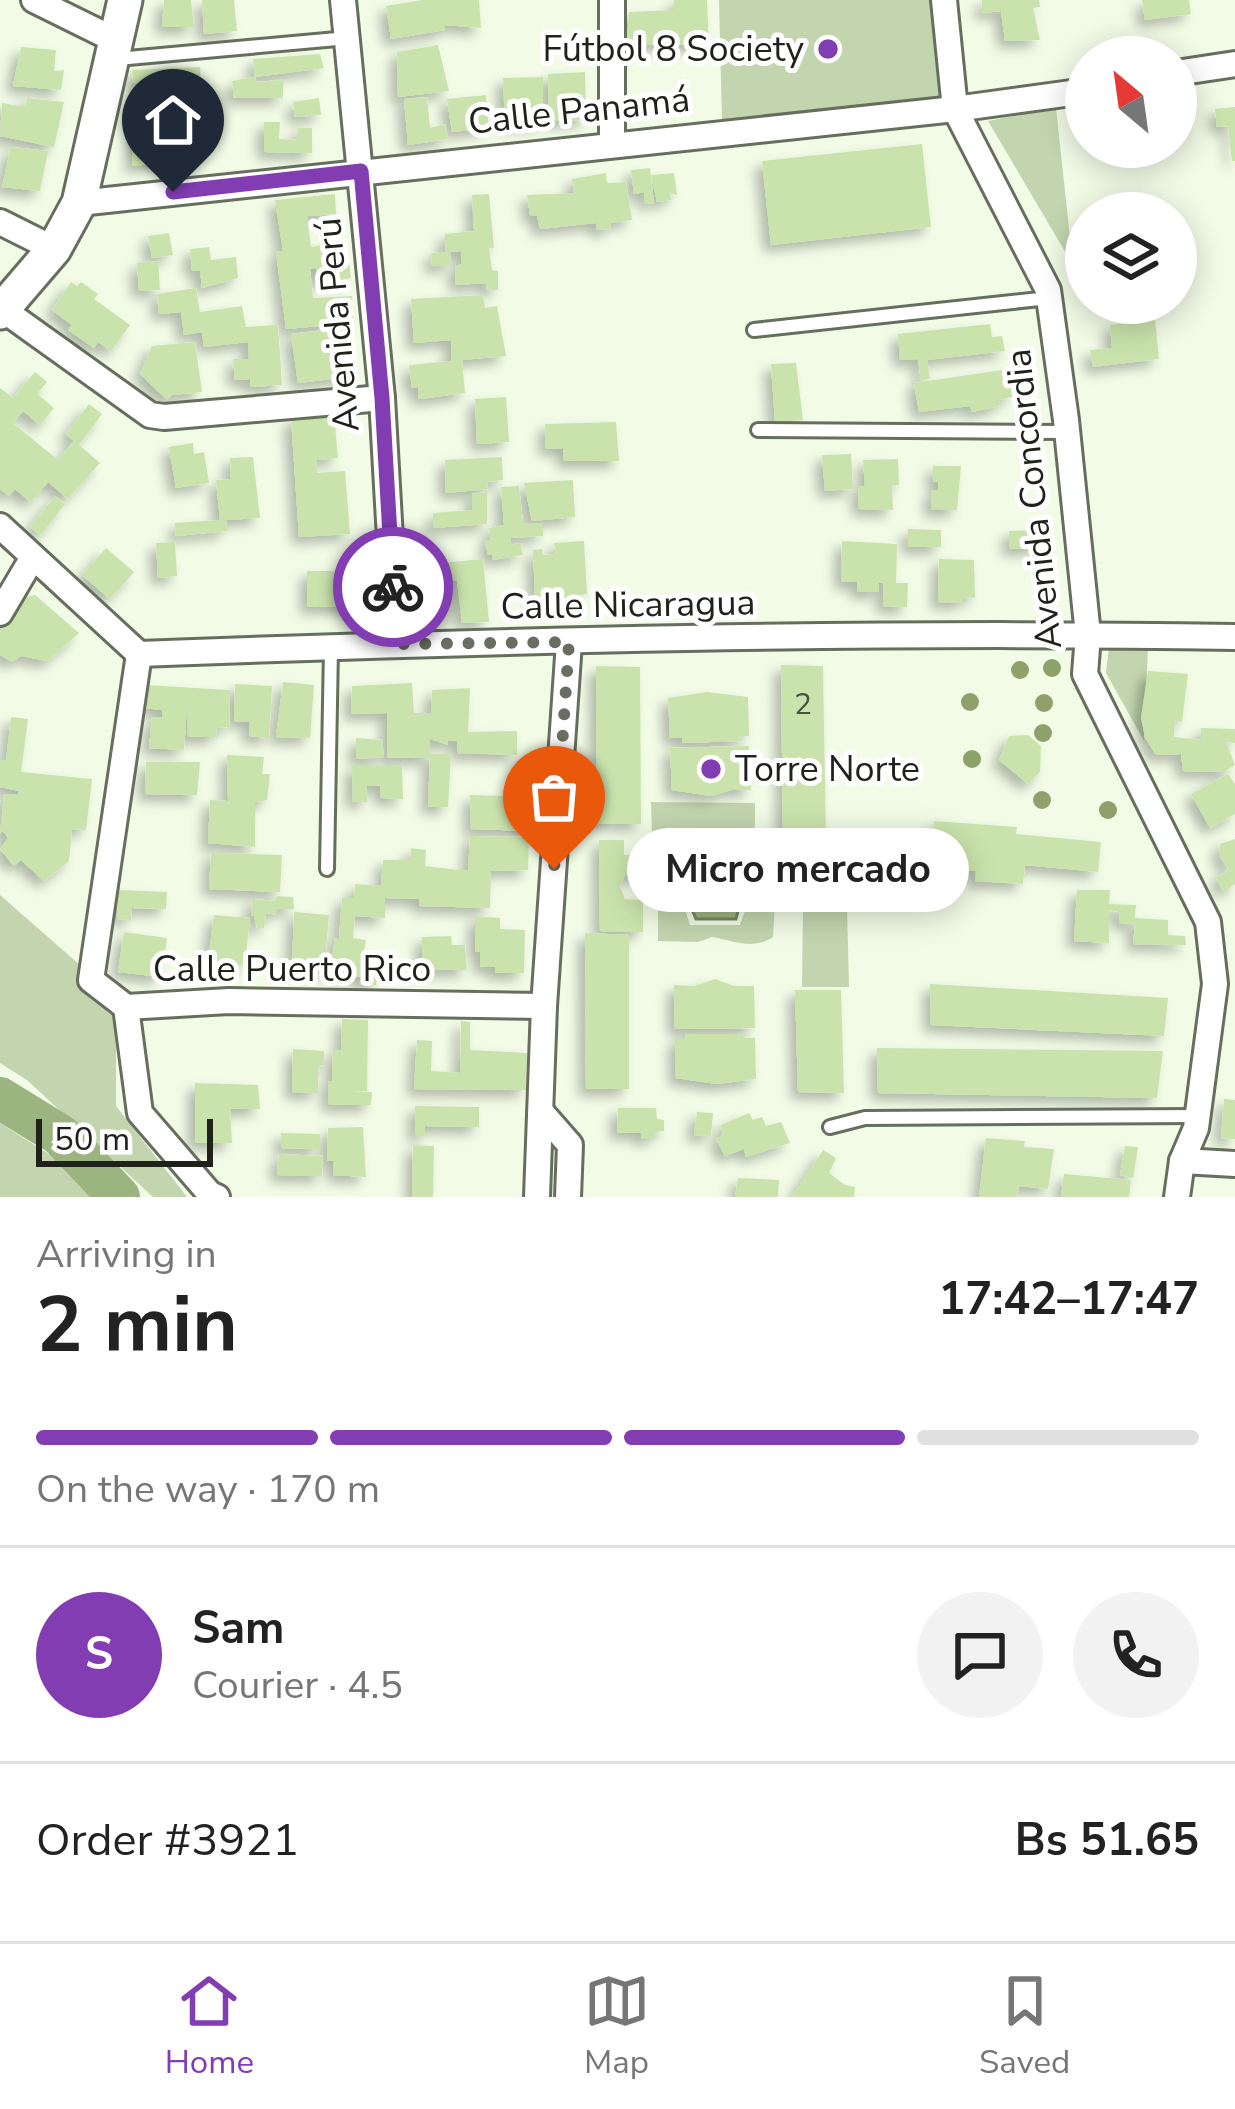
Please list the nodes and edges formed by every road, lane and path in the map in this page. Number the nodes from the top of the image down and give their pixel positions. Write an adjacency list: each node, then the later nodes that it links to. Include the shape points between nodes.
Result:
1 (34, 0): 7 (street)
2 (125, 0): 7 (street)
3 (343, 0): 6 (street, Avenida Perú)
4 (612, 0): 12 (street)
5 (944, 0): 11 (street, Avenida Concordia)
6 (349, 38): 7 (lane); 13 (street, Avenida Perú)
7 (114, 50): 14 (street)
8 (1235, 64): 9 (street)
9 (1197, 70)
10 (1065, 94): 11 (street, Calle Panamá)
11 (955, 109): 12 (street, Calle Panamá); 17 (street, Avenida Concordia)
12 (612, 143): 13 (street, Calle Panamá)
13 (361, 171): 14 (street, Calle Panamá); 20 (street, Avenida Perú)
14 (79, 203): 16 (street)
15 (0, 222): 16 (street)
16 (54, 249): 18 (street)
17 (1049, 298): 19 (lane); 22 (street, Avenida Concordia)
18 (1, 310): 20 (street, via 150,415)
19 (754, 330)
20 (382, 398): 29 (street, Avenida Perú)
21 (758, 430): 22 (lane)
22 (1068, 432): 26 (street, Avenida Concordia)
23 (0, 526): 24 (street)
24 (33, 557): 25 (street); 31 (street)
25 (0, 613)
26 (1088, 634): 27 (street, Calle Nicaragua); 28 (street, Calle Nicaragua); 33 (street, Avenida Concordia, via 1085,674 1208,922)
27 (1235, 637)
28 (569, 642): 29 (street, Calle Nicaragua); 34 (street)
29 (396, 644): 30 (street, Calle Nicaragua)
30 (331, 647): 31 (street, Calle Nicaragua); 32 (lane)
31 (139, 654): 35 (street, Calle Puerto Rico, via 91,980)
32 (327, 869)
33 (1225, 984): 37 (street, Avenida Concordia)
34 (544, 1006): 35 (street, Calle Puerto Rico); 36 (street)
35 (126, 1007): 41 (street, via 140,1113)
36 (542, 1113): 42 (street); 43 (street, via 570,1145)
37 (1198, 1116): 38 (lane, via 865,1118); 39 (street, Avenida Concordia)
38 (830, 1126)
39 (1182, 1162): 40 (street); 44 (street, Avenida Concordia)
40 (1235, 1164)
41 (218, 1197)
42 (537, 1197)
43 (568, 1197)
44 (1177, 1197)

